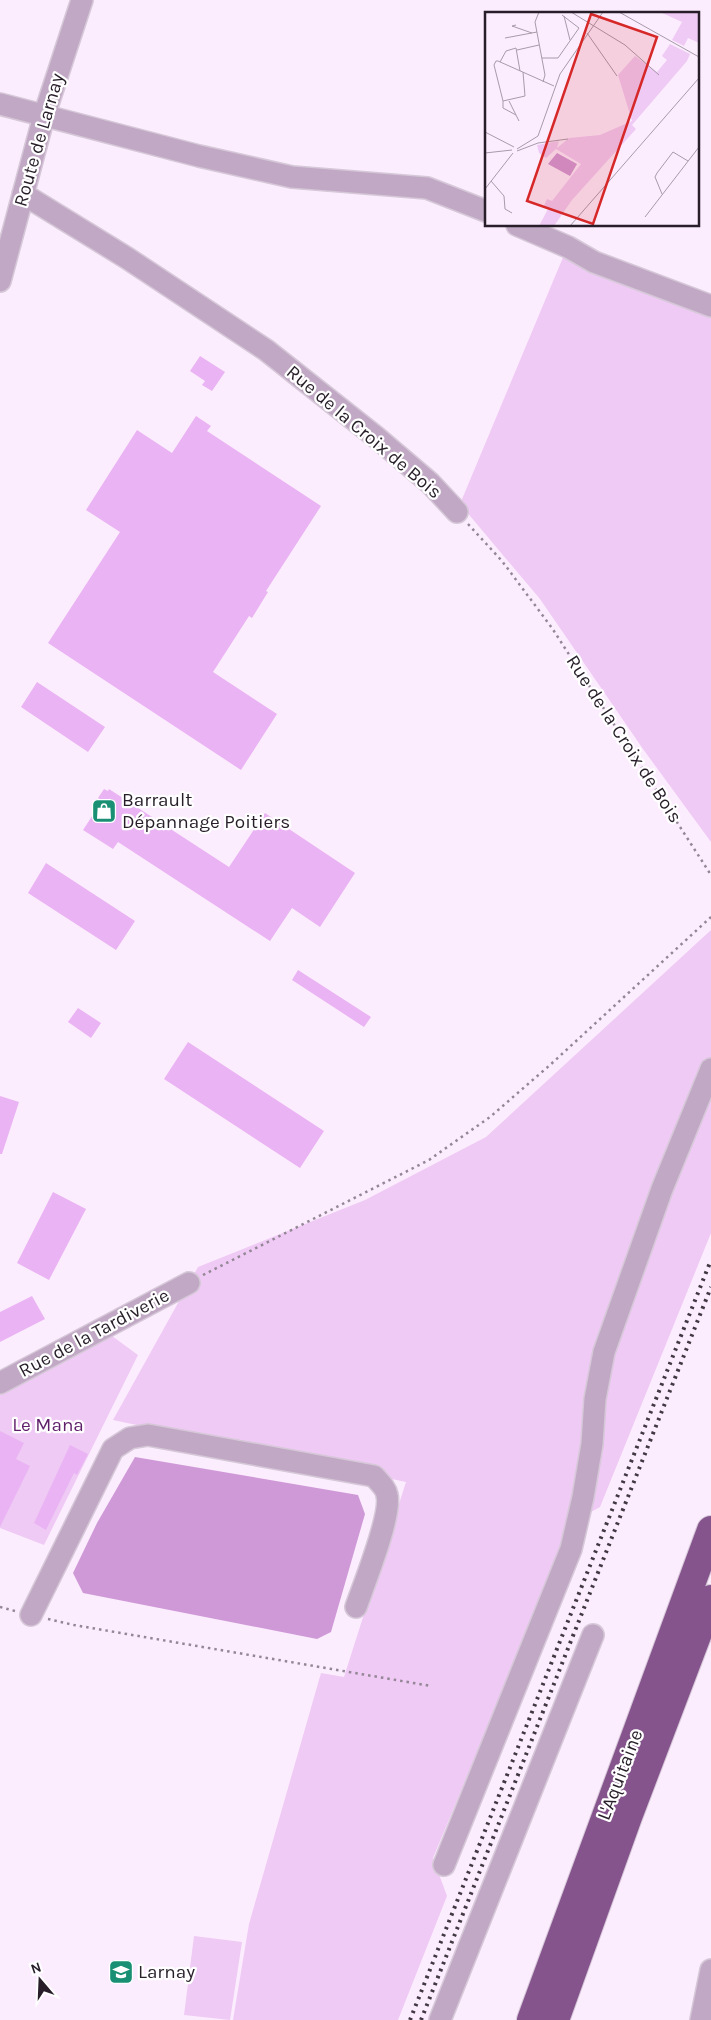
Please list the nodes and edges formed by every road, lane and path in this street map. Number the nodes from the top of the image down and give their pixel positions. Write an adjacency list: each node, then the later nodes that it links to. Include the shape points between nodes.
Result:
1 (82, 0): 3 (street, Route de Larnay)
2 (0, 104): 3 (street)
3 (44, 116): 4 (street, Route de Larnay); 5 (street, via 292,177 428,188)
4 (23, 194): 7 (street, Route de Larnay); 9 (street, Rue de la Croix de Bois, via 266,350 376,437)
5 (485, 211)
6 (519, 226): 8 (street, via 594,262)
7 (0, 281)
8 (711, 306)
9 (457, 512): 10 (path, Rue de la Croix de Bois, via 502,561 552,628)
10 (711, 875)
11 (711, 917): 13 (path, via 550,1065 490,1117 452,1144 420,1165)
12 (711, 1069): 22 (street, via 662,1189 604,1352 595,1399 592,1444 571,1549)
13 (189, 1283): 14 (street, Rue de la Tardiverie)
14 (0, 1383)
15 (711, 1530): 26 (highway, L'Aquitaine)
16 (711, 1599): 27 (highway, L'Aquitaine)
17 (356, 1607): 19 (street, via 387,1515 387,1495 374,1476 148,1434 130,1438 113,1449)
18 (0, 1608): 19 (path)
19 (31, 1615): 21 (path)
20 (593, 1635): 25 (street)
21 (431, 1686)
22 (444, 1866)
23 (711, 1970): 24 (street)
24 (702, 2019)
25 (440, 2020)
26 (531, 2020)
27 (555, 2020)

